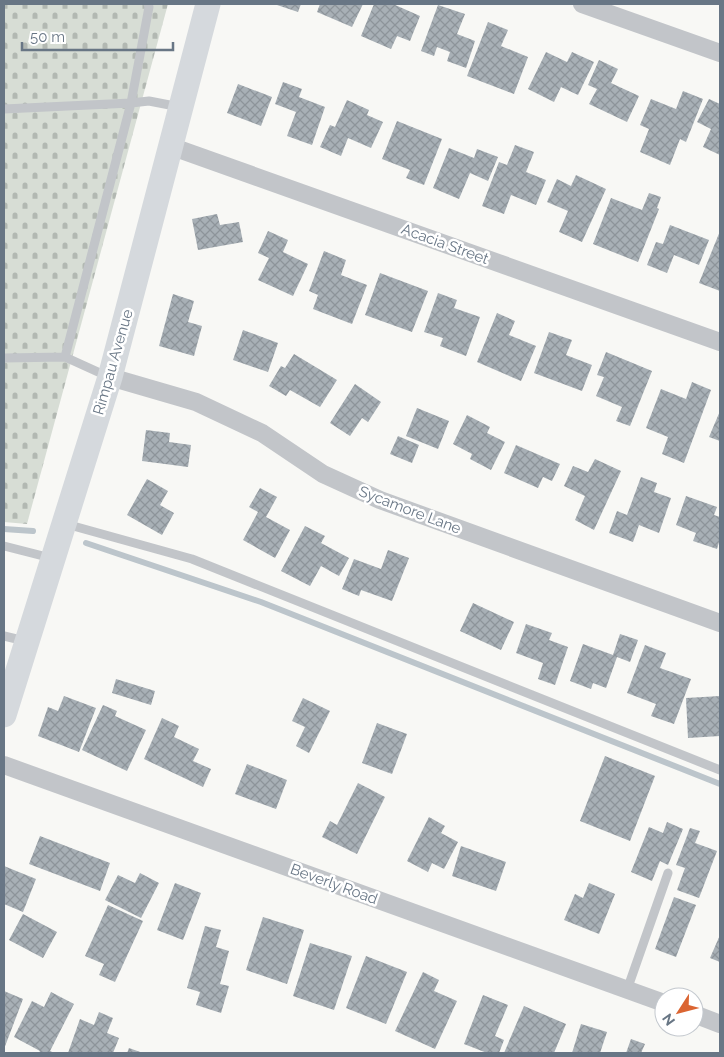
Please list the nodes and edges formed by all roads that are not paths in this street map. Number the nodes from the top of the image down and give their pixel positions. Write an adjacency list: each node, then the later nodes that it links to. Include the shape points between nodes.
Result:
1 (148, 4): 5 (lane)
2 (208, 4): 6 (main road, Rimpau Avenue)
3 (582, 4): 4 (street)
4 (720, 53)
5 (131, 103): 6 (lane, via 150,102); 7 (lane); 10 (lane)
6 (180, 107): 8 (main road, Rimpau Avenue)
7 (4, 109)
8 (170, 146): 9 (street, Acacia Street); 12 (main road, Rimpau Avenue)
9 (720, 342)
10 (65, 357): 11 (lane); 12 (lane)
11 (4, 358)
12 (110, 377): 13 (main road, Rimpau Avenue); 16 (street, Sycamore Lane, via 204,406 262,433 323,474 380,500)
13 (64, 524): 15 (main road, Rimpau Avenue); 20 (lane, via 192,559)
14 (4, 546): 15 (lane)
15 (53, 559): 17 (main road, Rimpau Avenue)
16 (720, 623)
17 (16, 639): 18 (main road, Rimpau Avenue)
18 (4, 715)
19 (4, 765): 22 (street, Beverly Road)
20 (720, 770)
21 (668, 873): 22 (lane)
22 (627, 990): 23 (street, Beverly Road)
23 (654, 999)
24 (704, 1018): 25 (street)
25 (720, 1024)

